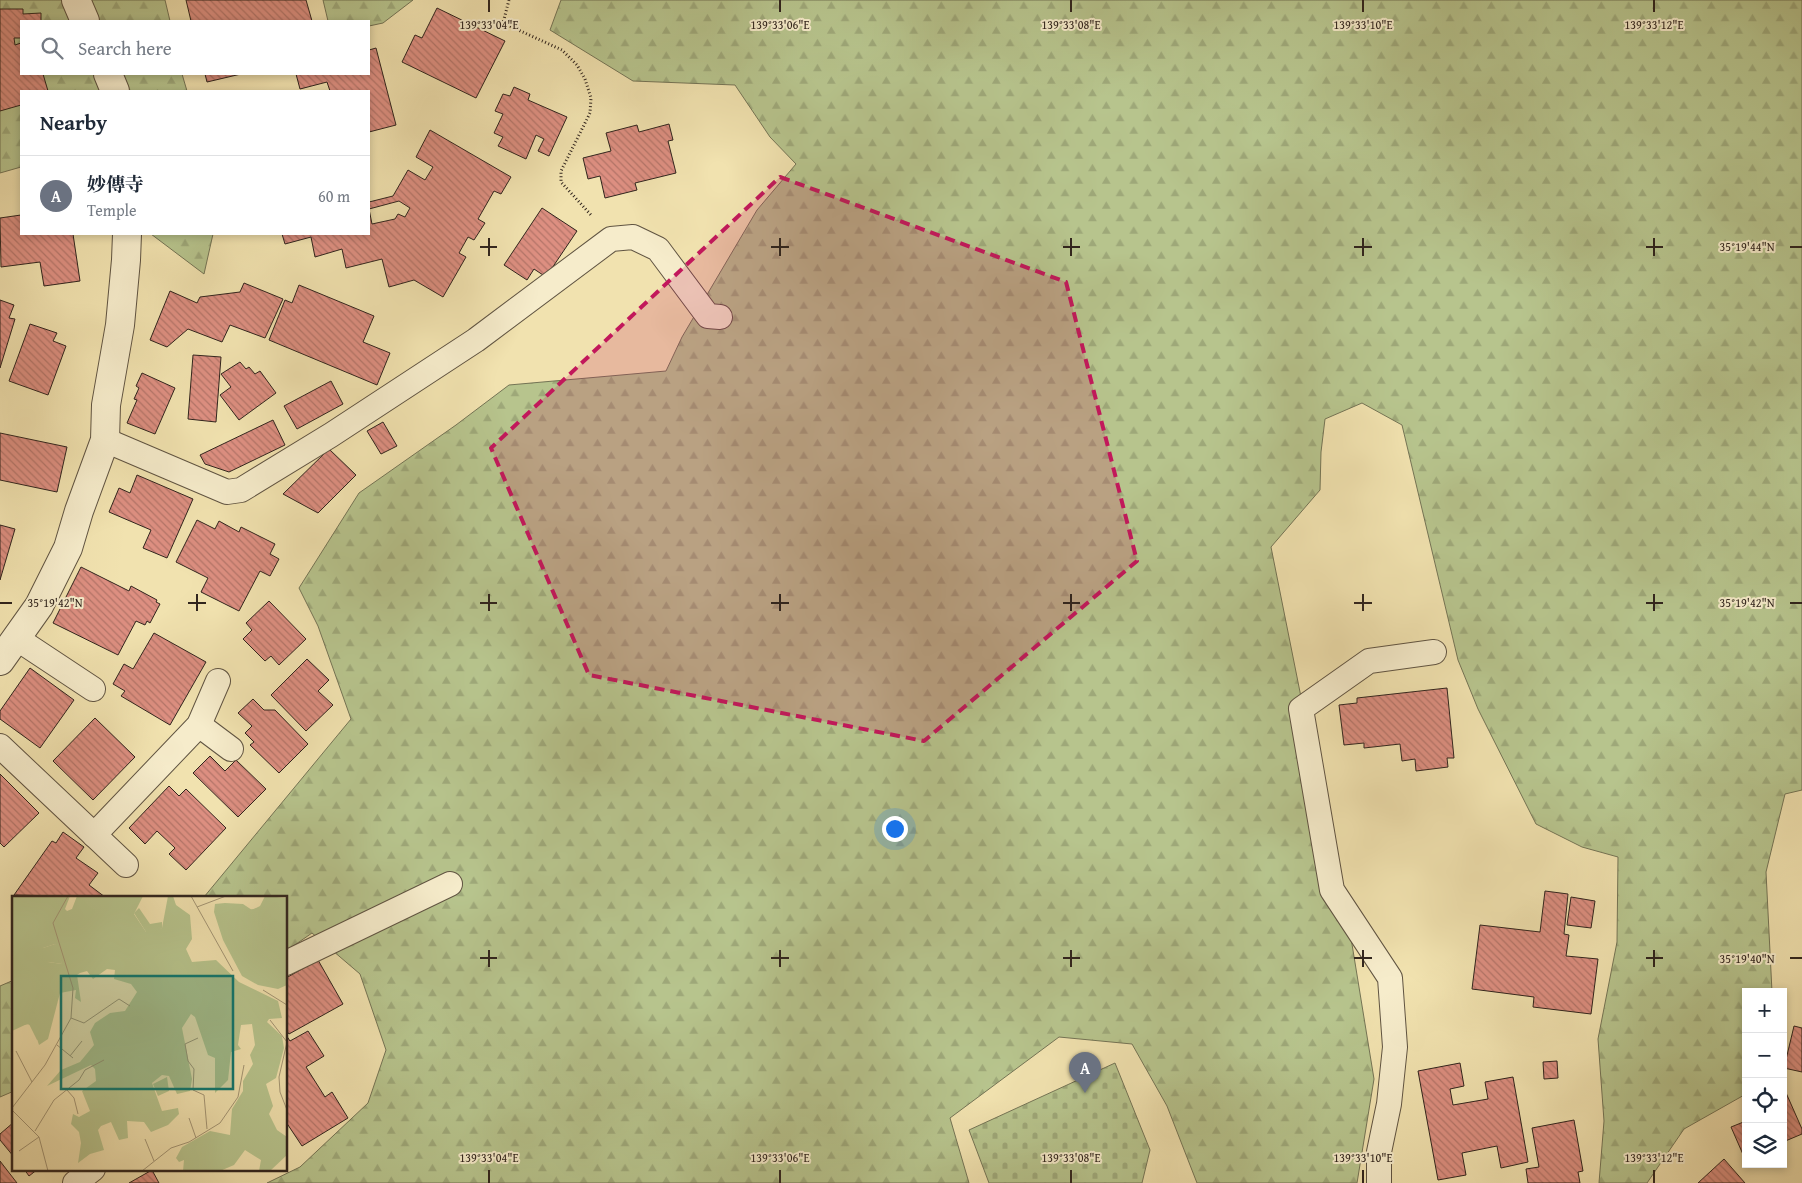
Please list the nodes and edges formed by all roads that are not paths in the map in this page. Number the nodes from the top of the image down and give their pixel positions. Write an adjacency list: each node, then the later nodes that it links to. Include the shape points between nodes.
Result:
1 (76, 0): 2 (street)
2 (85, 20)
3 (108, 75): 4 (street)
4 (115, 90)
5 (127, 235): 7 (street, via 121,316 106,405)
6 (720, 317): 7 (lane, via 708,316 658,249 633,237 611,239 476,340 241,490 227,492)
7 (105, 440): 8 (street, via 68,548 39,606)
8 (16, 638): 10 (street); 12 (lane)
9 (1434, 652): 22 (lane, via 1369,661 1301,708 1332,890 1390,978 1395,1047 1389,1104 1379,1152)
10 (0, 661)
11 (218, 681): 13 (lane)
12 (93, 689)
13 (199, 724): 15 (lane); 16 (lane)
14 (0, 746): 16 (lane)
15 (231, 750)
16 (94, 835): 17 (lane)
17 (126, 865)
18 (450, 884): 19 (lane)
19 (288, 962)
20 (91, 1170): 21 (lane)
21 (75, 1183)
22 (1379, 1183)

